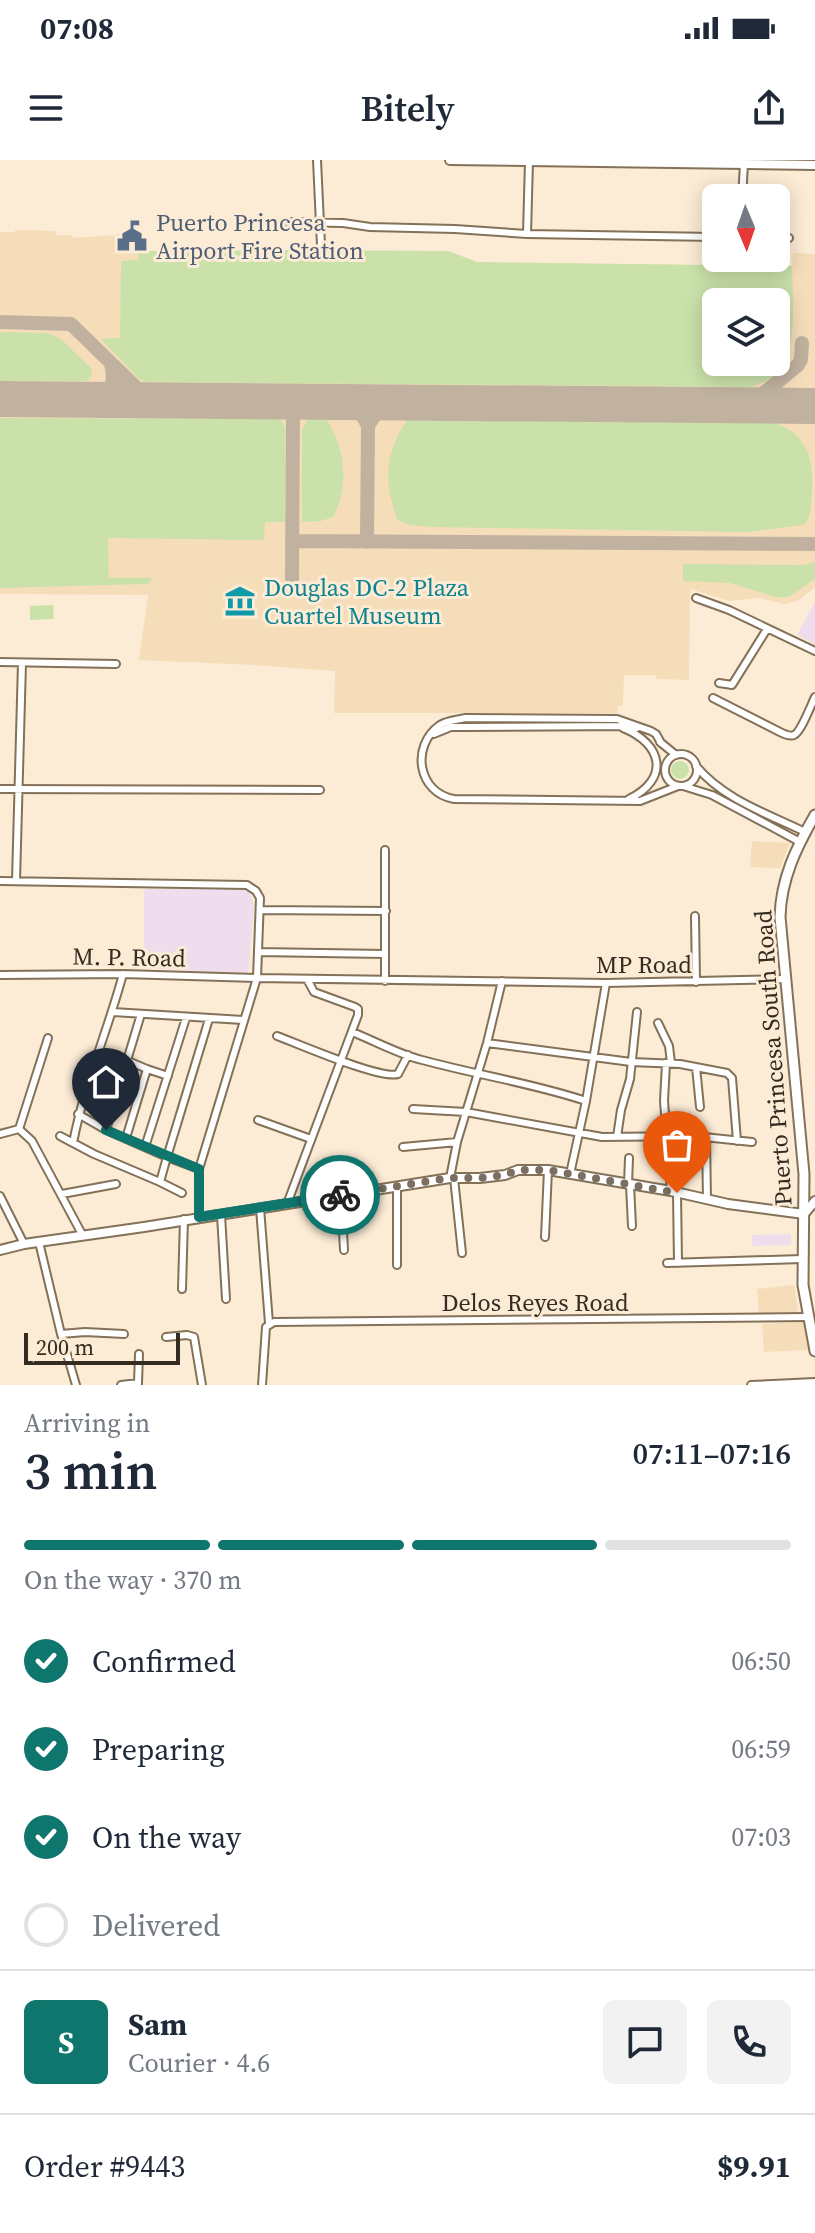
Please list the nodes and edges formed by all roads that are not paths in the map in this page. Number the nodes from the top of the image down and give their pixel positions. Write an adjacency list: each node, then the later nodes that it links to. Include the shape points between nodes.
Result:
1 (317, 160): 8 (street)
2 (450, 160): 3 (street)
3 (529, 161): 4 (street); 9 (street)
4 (748, 163): 5 (street); 6 (street)
5 (815, 165)
6 (744, 184)
7 (289, 222): 8 (street)
8 (319, 222): 9 (street); 11 (street)
9 (527, 234): 10 (street)
10 (702, 237)
11 (321, 245)
12 (696, 598): 13 (street)
13 (767, 629): 14 (street); 18 (street, via 732,685)
14 (815, 651)
15 (0, 662): 16 (street)
16 (22, 663): 17 (street); 28 (street)
17 (116, 664)
18 (719, 683)
19 (815, 697): 20 (street, via 791,735)
20 (713, 698)
21 (619, 727): 22 (street, via 465,727); 23 (street, via 636,728); 30 (street, via 646,741 655,760 650,784)
22 (431, 736): 23 (street, via 445,722 465,718 609,718 651,731); 30 (street, via 421,771 447,798)
23 (661, 743): 24 (street)
24 (676, 755): 25 (street, via 689,756); 26 (street, via 665,773 669,782)
25 (696, 766): 26 (street, via 694,779); 32 (street, via 727,793)
26 (680, 786): 30 (street); 32 (street)
27 (0, 789): 28 (street)
28 (19, 789): 29 (street); 35 (street)
29 (320, 790)
30 (625, 801)
31 (815, 815): 32 (main road, Puerto Princesa South Road)
32 (803, 837): 45 (main road, Puerto Princesa South Road, via 782,896)
33 (385, 850): 37 (street)
34 (0, 881): 35 (street)
35 (16, 881): 36 (street, via 247,885 260,898)
36 (261, 910): 37 (street); 39 (street)
37 (386, 911): 40 (street)
38 (695, 916): 48 (street)
39 (258, 952): 40 (street); 43 (street)
40 (385, 954): 46 (street)
41 (123, 974): 42 (street, M. P. Road); 43 (street, M. P. Road); 50 (street)
42 (0, 975)
43 (257, 978): 44 (street, M. P. Road); 55 (street)
44 (307, 979): 46 (street, M. P. Road); 57 (street, via 314,992 358,1009)
45 (786, 979): 48 (street, MP Road); 100 (main road, Puerto Princesa South Road)
46 (385, 981): 47 (street, MP Road)
47 (502, 981): 49 (street, MP Road); 60 (street)
48 (696, 982): 49 (street, MP Road)
49 (606, 983): 62 (street)
50 (113, 1012): 52 (street); 75 (street)
51 (637, 1012): 65 (street)
52 (141, 1014): 53 (street); 64 (street)
53 (186, 1018): 54 (street); 70 (street)
54 (209, 1019): 55 (street); 93 (street)
55 (243, 1020): 95 (street)
56 (658, 1023): 66 (street, via 669,1046)
57 (352, 1032): 61 (street); 63 (street)
58 (277, 1036): 63 (street)
59 (48, 1038): 77 (street)
60 (487, 1043): 62 (street); 69 (street)
61 (408, 1055): 63 (street, via 394,1076); 69 (street)
62 (593, 1058): 65 (street); 71 (street)
63 (342, 1060): 86 (street)
64 (128, 1061): 68 (street); 78 (street)
65 (631, 1062): 66 (street); 83 (street)
66 (669, 1063): 67 (street); 82 (street, via 664,1101)
67 (696, 1067): 72 (street); 87 (street, via 732,1076)
68 (147, 1069): 70 (street); 85 (street)
69 (478, 1075): 71 (street); 74 (street)
70 (168, 1076): 91 (street)
71 (586, 1101): 79 (street)
72 (700, 1107)
73 (413, 1109): 74 (street)
74 (466, 1112): 79 (street); 88 (street)
75 (78, 1114): 78 (street); 90 (street)
76 (258, 1120): 86 (street)
77 (19, 1129): 80 (street); 107 (street, via 32,1141)
78 (106, 1130): 85 (street)
79 (579, 1133): 83 (street); 97 (street)
80 (0, 1134)
81 (60, 1136): 90 (street)
82 (668, 1136): 83 (street); 84 (street); 105 (street)
83 (617, 1137)
84 (706, 1137): 87 (street); 110 (street)
85 (126, 1138): 91 (street)
86 (311, 1139): 112 (street)
87 (737, 1141): 89 (street)
88 (457, 1142): 92 (street); 98 (street)
89 (752, 1142)
90 (73, 1143): 99 (street)
91 (145, 1147): 93 (street)
92 (403, 1147)
93 (167, 1157): 95 (street); 99 (street)
94 (629, 1158): 102 (street)
95 (199, 1169): 116 (street)
96 (548, 1170): 97 (street); 98 (street); 120 (street)
97 (570, 1174): 102 (street)
98 (452, 1178): 103 (street); 125 (street)
99 (160, 1182): 106 (street)
100 (804, 1183): 104 (main road); 114 (main road, Puerto Princesa South Road)
101 (116, 1184): 107 (street)
102 (629, 1185): 105 (street); 118 (street)
103 (397, 1187): 108 (street); 129 (street)
104 (815, 1190)
105 (674, 1192): 110 (street); 128 (street)
106 (182, 1193)
107 (62, 1194): 119 (street)
108 (341, 1195): 112 (street); 124 (street)
109 (0, 1196): 122 (street)
110 (707, 1200): 114 (street)
111 (815, 1201): 114 (street)
112 (287, 1204): 113 (street)
113 (260, 1208): 115 (street); 133 (street)
114 (804, 1214): 126 (main road, Puerto Princesa South Road)
115 (221, 1215): 116 (street); 131 (street)
116 (199, 1217): 117 (street)
117 (184, 1219): 119 (street); 130 (street)
118 (632, 1226)
119 (83, 1236): 121 (street)
120 (545, 1237)
121 (39, 1242): 122 (street); 134 (street)
122 (24, 1244): 123 (street)
123 (0, 1250)
124 (344, 1250)
125 (462, 1253)
126 (802, 1259): 128 (street); 132 (main road, Puerto Princesa South Road)
127 (667, 1263): 128 (street)
128 (678, 1263)
129 (397, 1265)
130 (182, 1289)
131 (226, 1299)
132 (808, 1317): 133 (street, Delos Reyes Road); 137 (main road, Puerto Princesa South Road)
133 (268, 1325): 144 (street)
134 (61, 1334): 135 (street); 141 (street)
135 (124, 1334)
136 (166, 1337): 143 (street, via 194,1337)
137 (815, 1351)
138 (139, 1354): 140 (street)
139 (815, 1382): 145 (street)
140 (138, 1384): 142 (street)
141 (76, 1385)
142 (121, 1385)
143 (202, 1385)
144 (262, 1385)
145 (751, 1385)

